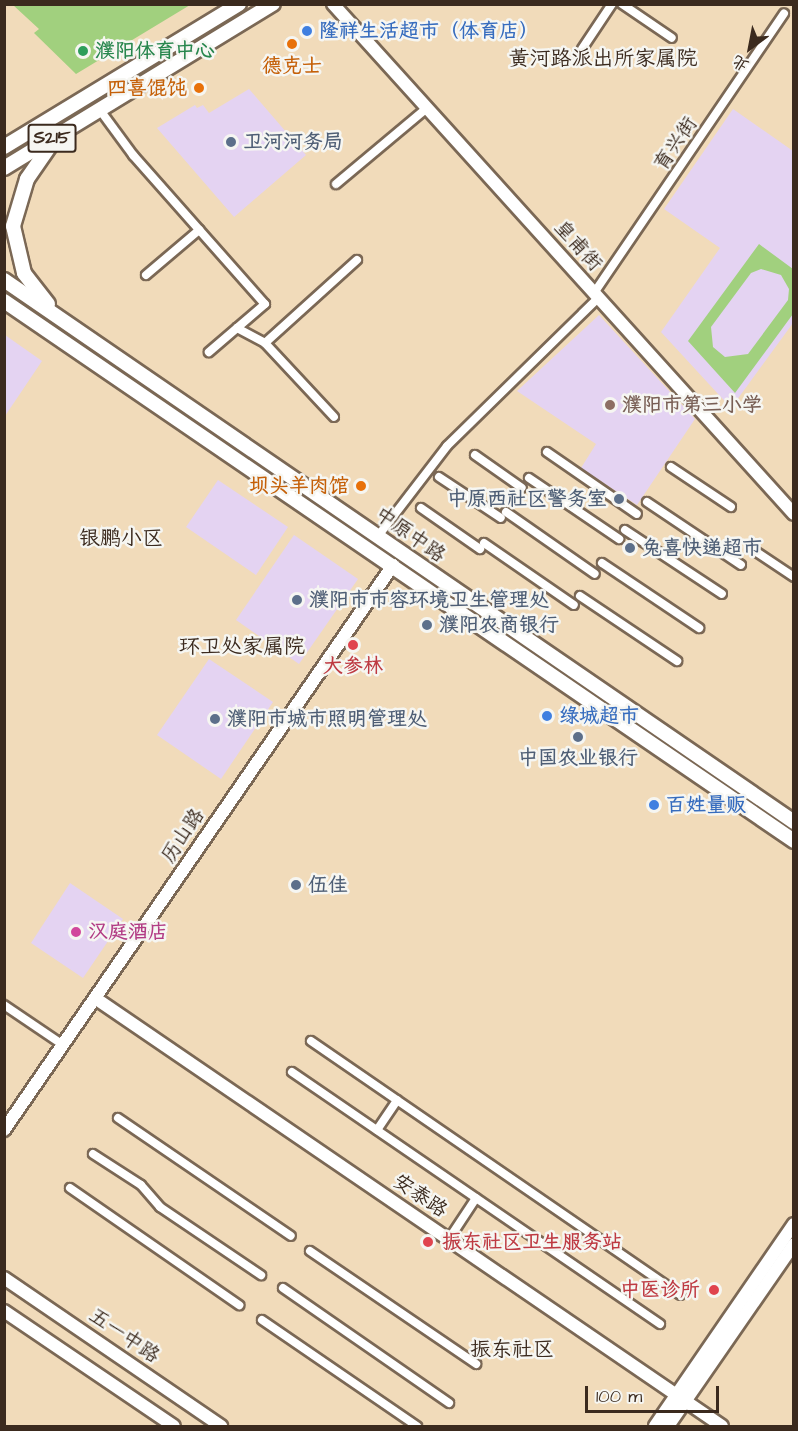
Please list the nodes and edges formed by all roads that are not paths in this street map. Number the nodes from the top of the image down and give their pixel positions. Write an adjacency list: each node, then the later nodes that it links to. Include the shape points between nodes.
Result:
1 (239, 4): 11 (main road, S215)
2 (273, 4): 10 (main road, S215)
3 (333, 4): 9 (street, 皇甫街)
4 (612, 4): 8 (street)
5 (622, 4): 7 (street)
6 (784, 13): 21 (street, 育兴街)
7 (672, 38)
8 (582, 49)
9 (427, 108): 16 (street); 21 (street, 皇甫街)
10 (100, 110): 12 (main road, S215); 17 (street, via 133,155)
11 (39, 126): 13 (main road); 14 (main road, S215)
12 (59, 134): 15 (main road, S215); 24 (main road, via 27,179 13,226 24,273)
13 (4, 140)
14 (4, 147)
15 (4, 168)
16 (336, 184)
17 (199, 230): 19 (street); 25 (street, via 265,304)
18 (357, 260): 27 (street)
19 (146, 275)
20 (4, 280): 24 (main road, 中原中路)
21 (596, 295): 40 (street, 皇甫街); 42 (street, 育兴街, via 447,446)
22 (4, 301): 26 (main road, 中原中路)
23 (4, 308): 26 (main road)
24 (69, 325): 42 (main road, 中原中路)
25 (237, 328): 27 (street); 28 (street)
26 (66, 342): 46 (main road, 中原中路)
27 (265, 343): 29 (street)
28 (209, 352)
29 (334, 417)
30 (547, 452): 39 (street)
31 (475, 455): 35 (street)
32 (671, 467): 37 (street)
33 (438, 477): 48 (street)
34 (529, 478): 43 (street)
35 (522, 488)
36 (646, 502): 47 (street)
37 (731, 507)
38 (421, 508): 52 (street)
39 (638, 514)
40 (794, 514)
41 (625, 530): 50 (street)
42 (378, 536): 55 (main road, 中原中路)
43 (619, 539)
44 (752, 549): 49 (street)
45 (602, 563): 53 (street)
46 (393, 565): 56 (main road, 中原中路); 57 (street, 历山路)
47 (741, 565)
48 (595, 574)
49 (794, 578)
50 (722, 594)
51 (580, 596): 54 (street)
52 (574, 605)
53 (699, 628)
54 (677, 662)
55 (794, 822)
56 (794, 841)
57 (95, 998): 60 (street, 历山路); 71 (street, 安泰路)
58 (4, 1005): 60 (street)
59 (311, 1041): 62 (street)
60 (63, 1044): 64 (street, 历山路)
61 (292, 1072): 65 (street)
62 (397, 1100): 65 (street); 77 (street)
63 (118, 1118): 70 (street)
64 (4, 1130)
65 (377, 1130): 68 (street)
66 (93, 1154): 74 (street, via 141,1185 160,1207)
67 (70, 1188): 78 (street)
68 (476, 1198): 71 (street); 81 (street)
69 (794, 1224): 83 (street)
70 (291, 1236)
71 (449, 1239): 83 (street, 安泰路)
72 (794, 1244): 83 (street)
73 (310, 1251): 82 (street)
74 (261, 1275)
75 (4, 1278): 86 (street, 五一中路)
76 (283, 1288): 84 (street)
77 (680, 1295)
78 (239, 1305)
79 (4, 1311): 85 (street)
80 (261, 1320): 87 (street)
81 (660, 1324)
82 (476, 1364)
83 (681, 1398): 88 (street); 89 (street); 90 (street, 安泰路)
84 (449, 1403)
85 (174, 1426)
86 (221, 1426)
87 (417, 1426)
88 (655, 1426)
89 (668, 1426)
90 (722, 1426)

